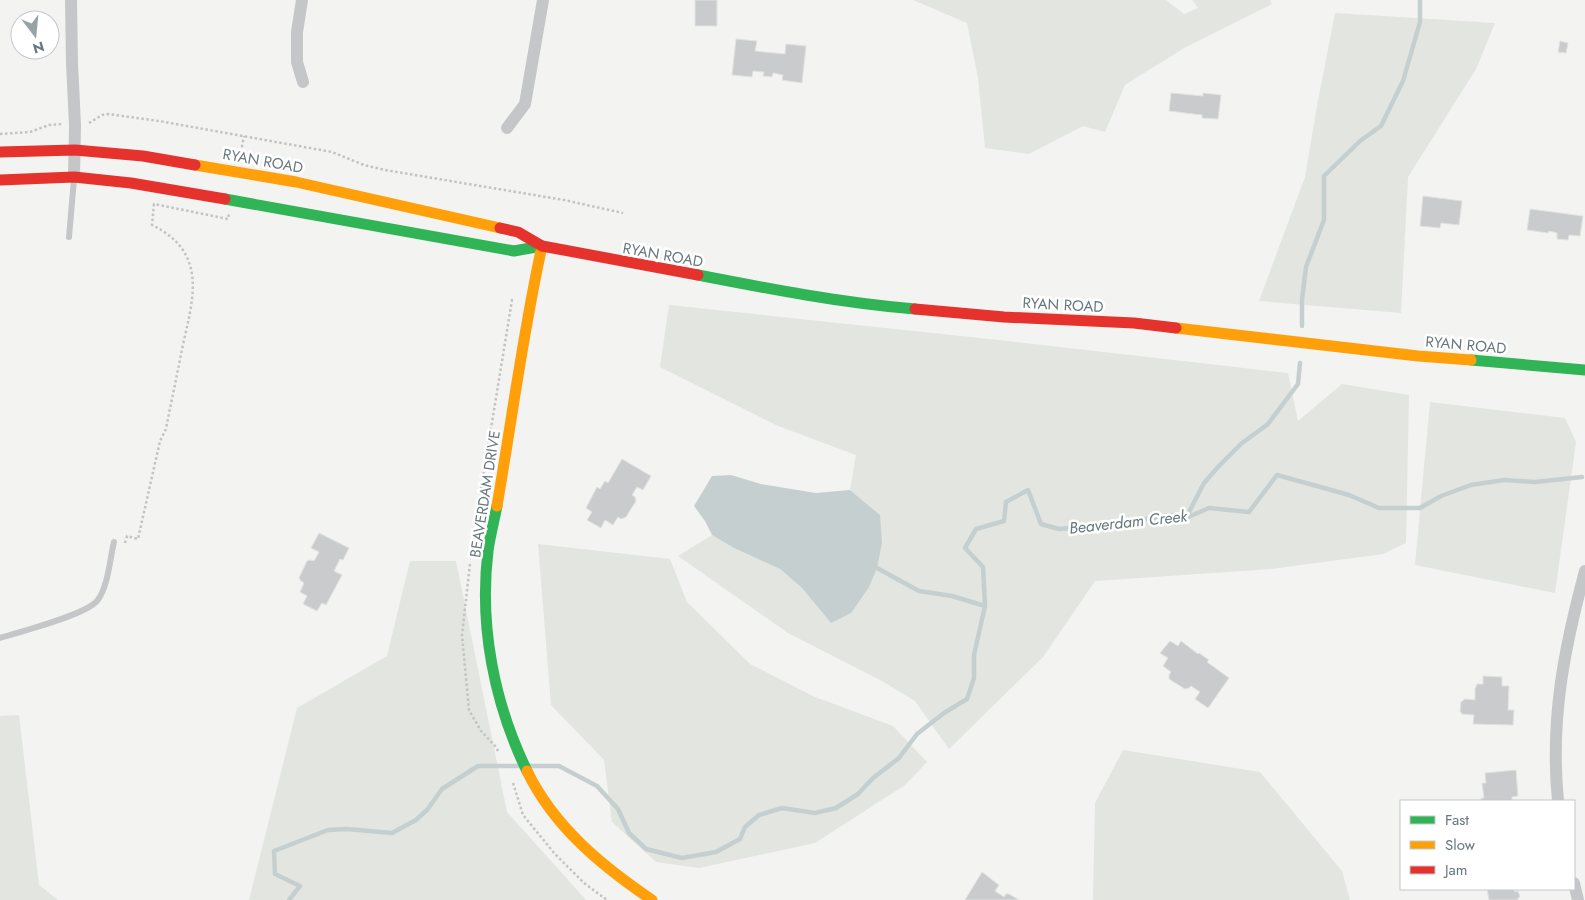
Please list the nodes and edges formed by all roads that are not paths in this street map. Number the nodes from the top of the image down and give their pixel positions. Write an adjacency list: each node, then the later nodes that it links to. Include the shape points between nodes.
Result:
1 (71, 0): 6 (street)
2 (302, 0): 4 (street, via 297,62)
3 (543, 0): 5 (street, via 525,104)
4 (303, 82)
5 (507, 128)
6 (75, 150): 7 (main road, RYAN ROAD); 8 (street); 11 (main road, RYAN ROAD, via 144,156 296,182 518,232)
7 (0, 152)
8 (74, 177): 9 (main road, RYAN ROAD); 10 (lane); 11 (main road, RYAN ROAD, via 131,182 514,251)
9 (0, 180)
10 (69, 237)
11 (542, 246): 12 (main road, RYAN ROAD, via 771,290 887,307 1134,324 1418,356); 17 (main road, BEAVERDAM DRIVE, via 488,551 489,649 494,680 520,757 549,808 594,858)
12 (1585, 370)
13 (114, 542): 15 (lane, via 104,586 97,601 79,612)
14 (1585, 571): 16 (street, via 1562,670 1556,721)
15 (0, 638)
16 (1558, 800)
17 (652, 900)

